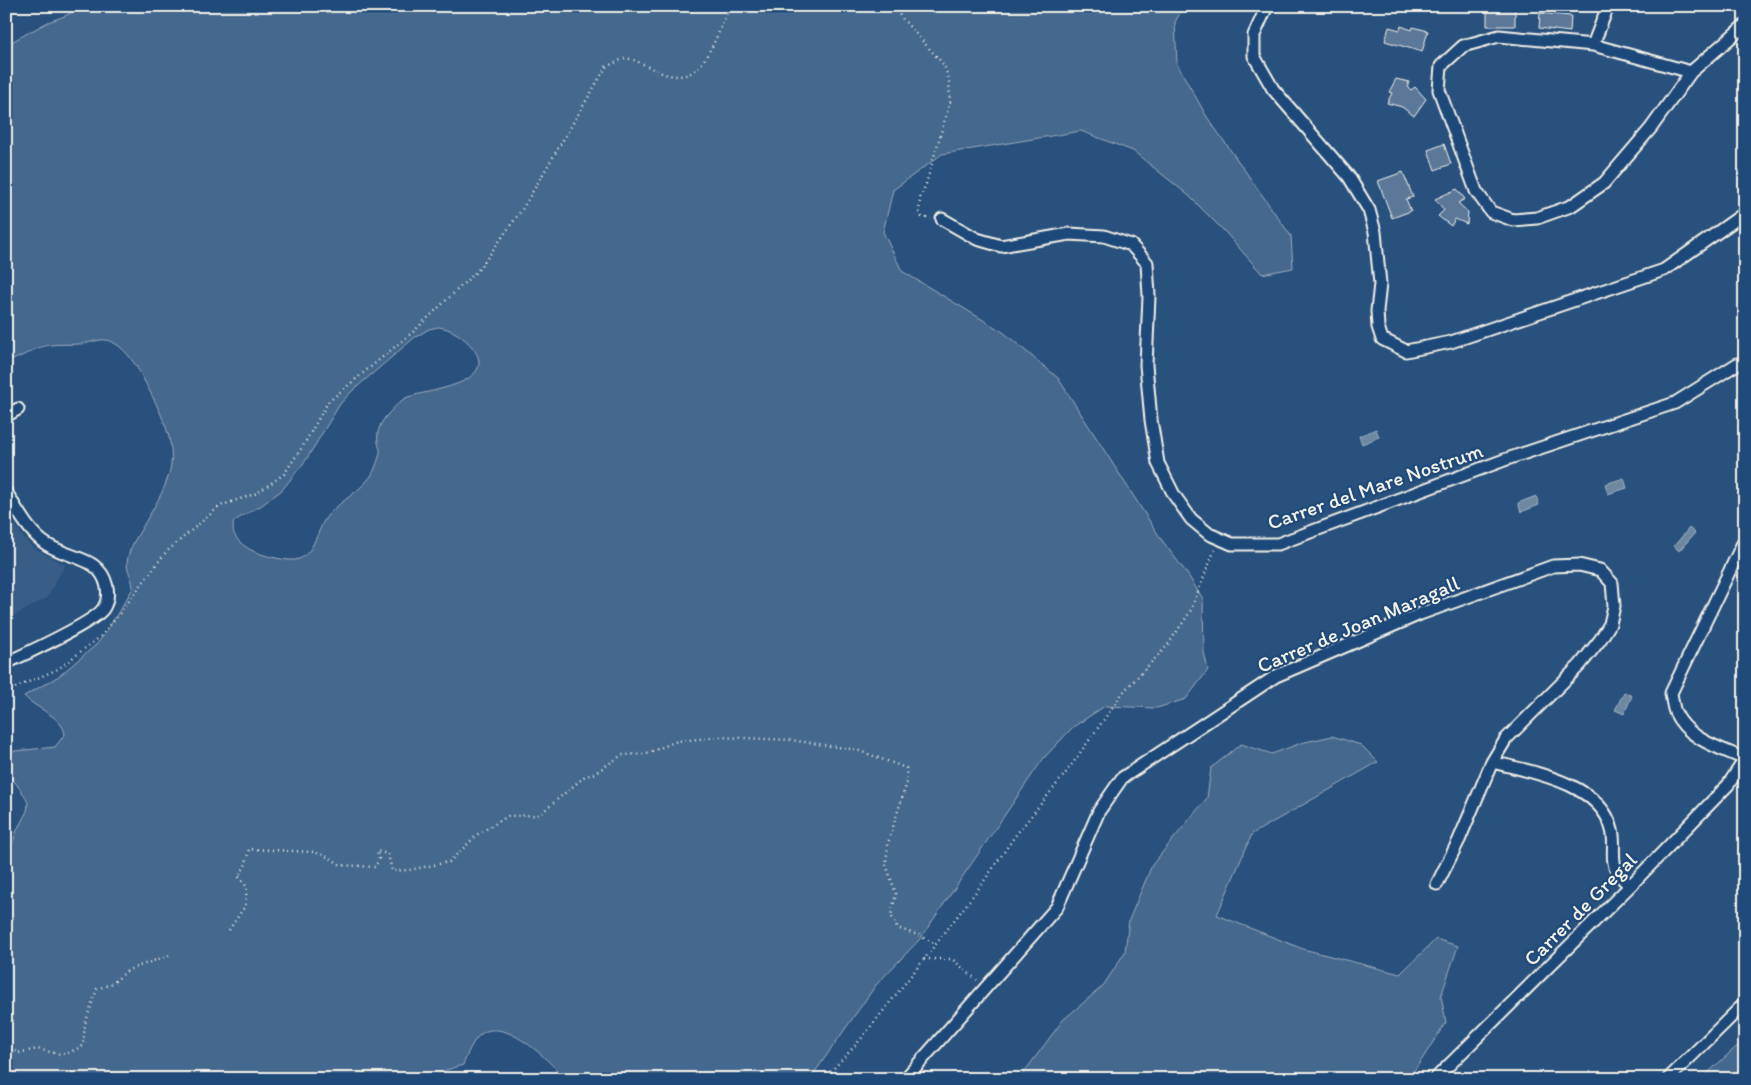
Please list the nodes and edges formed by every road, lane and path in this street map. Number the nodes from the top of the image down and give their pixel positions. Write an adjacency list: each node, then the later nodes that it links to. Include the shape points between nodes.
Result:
1 (730, 6): 17 (path, via 701,64 688,74 666,75 639,61 625,58 606,67 523,208 480,268 413,332 328,402 284,474 257,493 220,506 166,552 101,636 58,669)
2 (894, 6): 9 (path, via 944,65 950,79 950,102 919,208 926,219)
3 (1267, 6): 8 (street, via 1254,35 1254,56 1273,89 1349,177 1369,210 1380,284 1378,327 1382,339 1406,351 1451,342 1664,270)
4 (1608, 6): 6 (street)
5 (1745, 25): 7 (street)
6 (1593, 45): 7 (street); 7 (street, via 1498,36 1463,46 1441,66 1439,90 1476,191 1491,212 1513,220 1537,218 1571,206 1604,183 1651,128)
7 (1691, 72)
8 (1745, 213)
9 (942, 219): 14 (street, Carrer del Mare Nostrum, via 977,239 1001,246 1069,234 1104,236 1131,245 1147,263 1146,365 1158,463 1191,519)
10 (1745, 363): 14 (street, Carrer del Mare Nostrum, via 1737,364 1675,403 1507,459 1278,544 1232,544)
11 (18, 409): 12 (street)
12 (6, 416)
13 (6, 492): 16 (street, via 30,530 43,542 94,566 105,577 108,592 103,609 90,620)
14 (1219, 538): 23 (path, via 1190,612 1166,646 1124,690)
15 (1745, 538): 18 (street, via 1671,693 1675,712 1685,727 1702,740)
16 (6, 663)
17 (6, 692)
18 (1745, 759): 21 (street, Carrer de Gregal, via 1728,785)
19 (1492, 762): 20 (street, Carrer de Joan Maragall); 21 (street, via 1571,786 1600,805 1613,832 1616,870); 26 (street, Carrer de Joan Maragall, via 1506,739 1580,665 1610,624 1614,606 1612,583 1600,570 1579,565 1553,566 1420,614 1276,676 1122,778 1099,811 1057,907)
20 (1437, 884)
21 (1630, 886): 31 (street, Carrer de Gregal)
22 (228, 930): 23 (path, via 245,906 247,887 238,876 245,866 249,849 315,852 340,865 375,867 379,859 377,851 388,854 392,871 449,862 478,834 508,816 539,815 584,777 622,755 645,754 676,741 720,737 791,740 857,750 906,768 907,782 888,843 886,864 896,894 891,915 898,928)
23 (936, 944): 25 (path)
24 (170, 955): 28 (path, via 128,970 113,983 97,989 85,1024 84,1046 60,1054 37,1049 18,1053)
25 (924, 959): 26 (path, via 952,959); 29 (path)
26 (986, 987): 30 (street, Carrer de Joan Maragall)
27 (1745, 1003): 32 (street)
28 (6, 1046)
29 (824, 1079)
30 (905, 1079)
31 (1434, 1079)
32 (1668, 1079)

